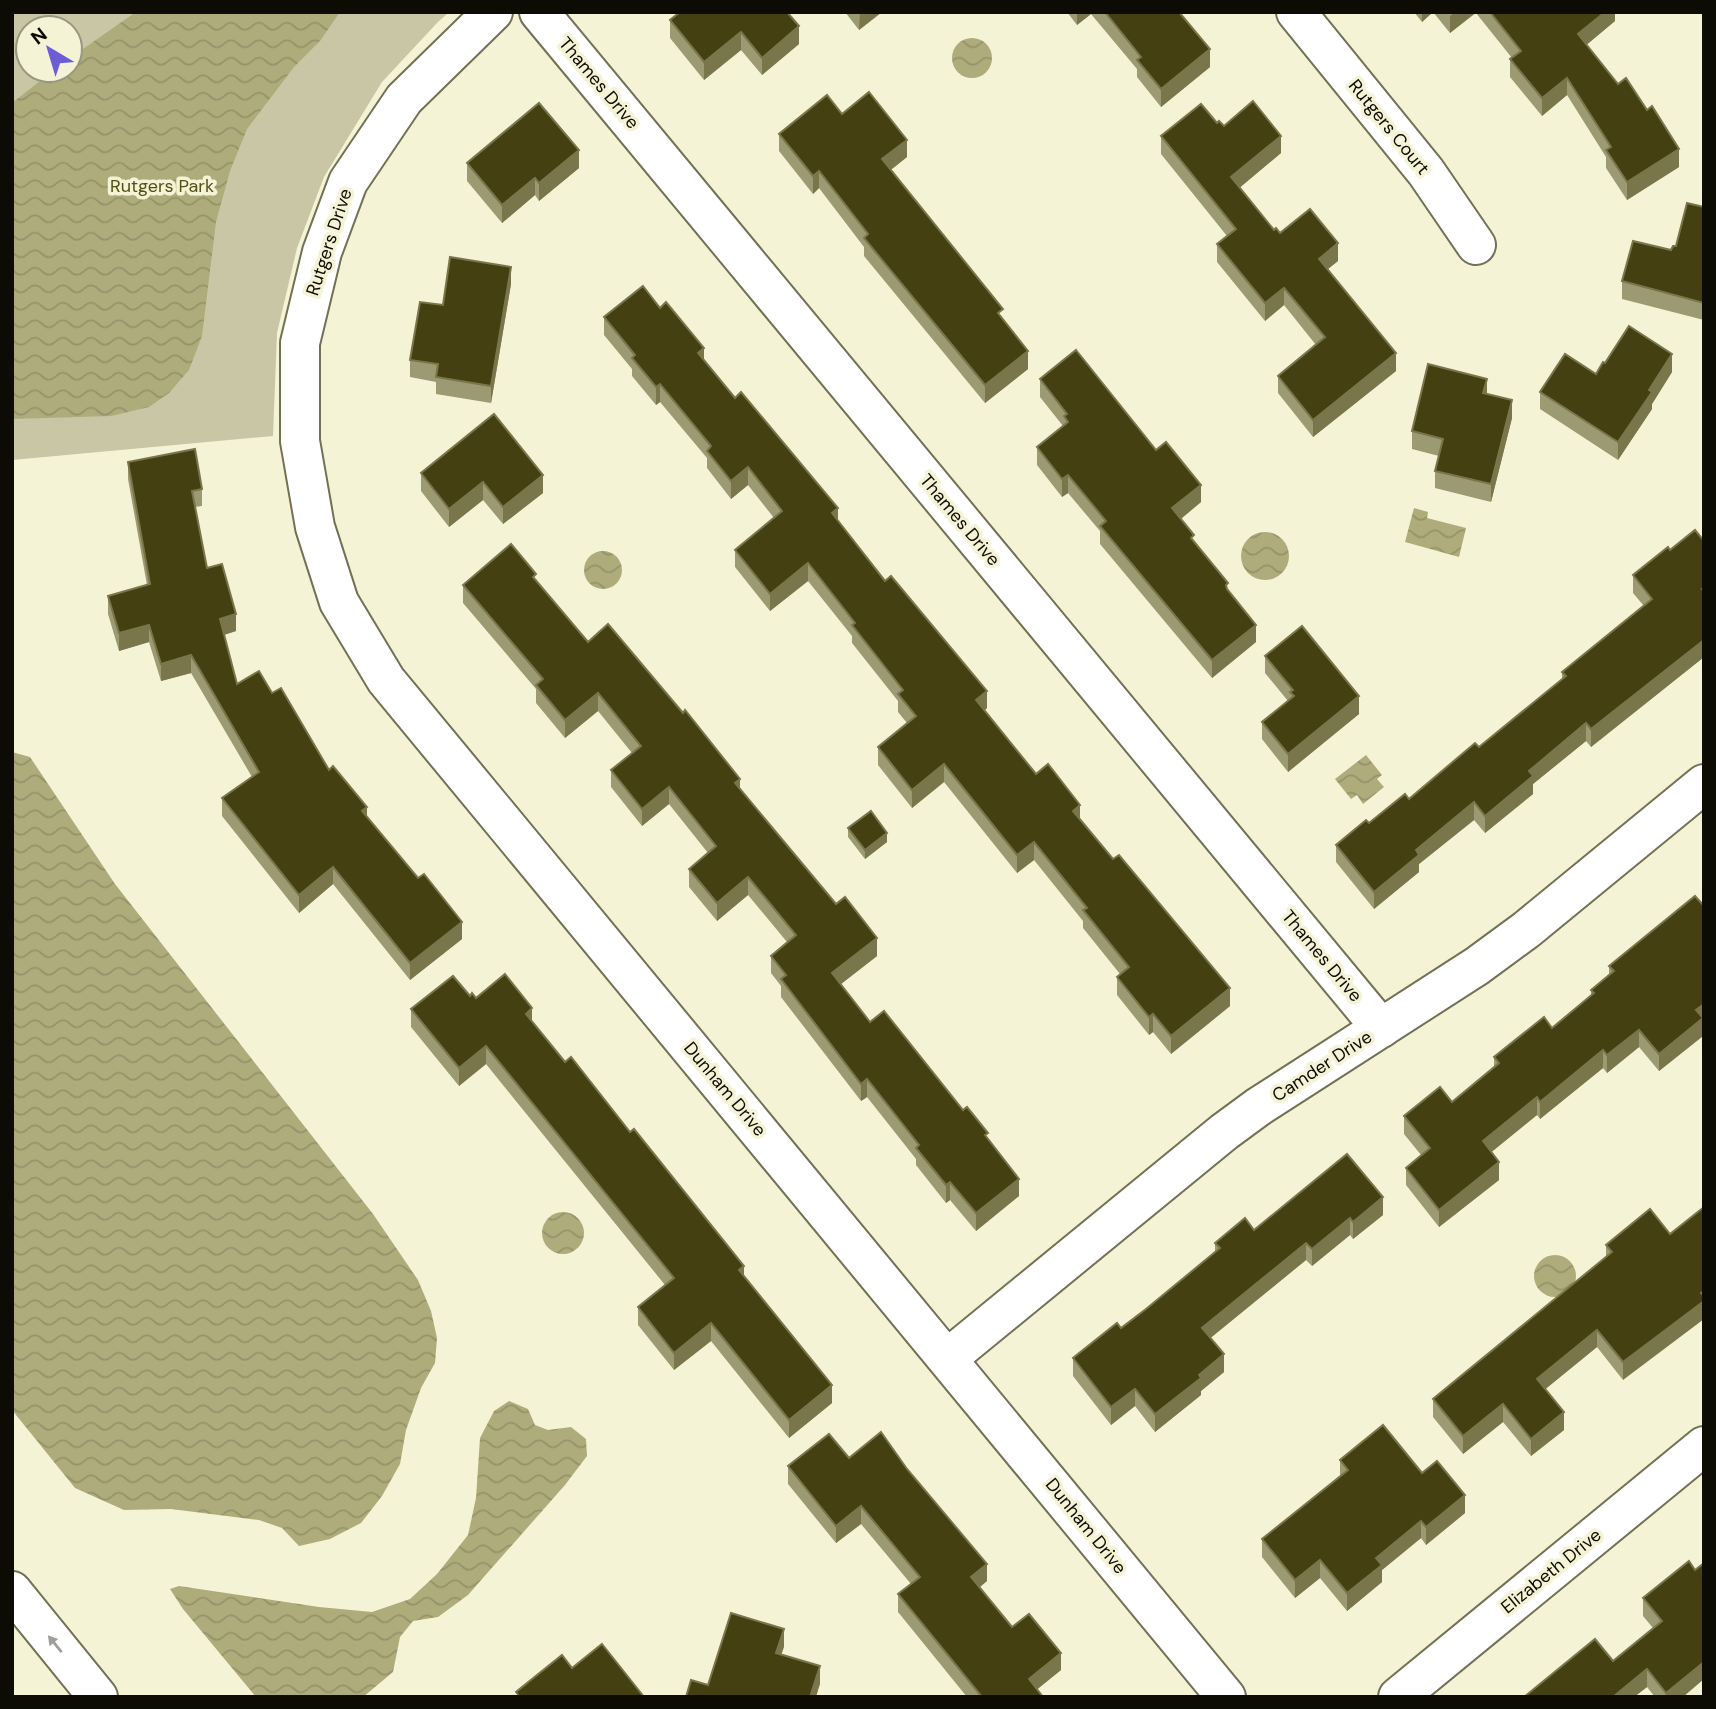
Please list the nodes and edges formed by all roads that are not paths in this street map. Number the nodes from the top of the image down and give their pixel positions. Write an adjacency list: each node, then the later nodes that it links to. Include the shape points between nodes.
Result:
1 (493, 12): 5 (street, Rutgers Drive, via 404,99 348,182 322,251 300,343)
2 (540, 12): 7 (street, Thames Drive)
3 (1296, 12): 4 (street, Rutgers Court, via 1426,172)
4 (1476, 245)
5 (300, 441): 8 (street, Dunham Drive, via 315,527 339,602 386,680)
6 (1704, 784): 7 (street, Camder Drive, via 1526,930)
7 (1381, 1028): 8 (street, Camder Drive, via 1224,1132)
8 (948, 1358): 12 (street, Dunham Drive)
9 (1704, 1446): 13 (street, Elizabeth Drive)
10 (12, 1591): 11 (street, one-way to 10)
11 (98, 1697)
12 (1226, 1697)
13 (1398, 1697)

